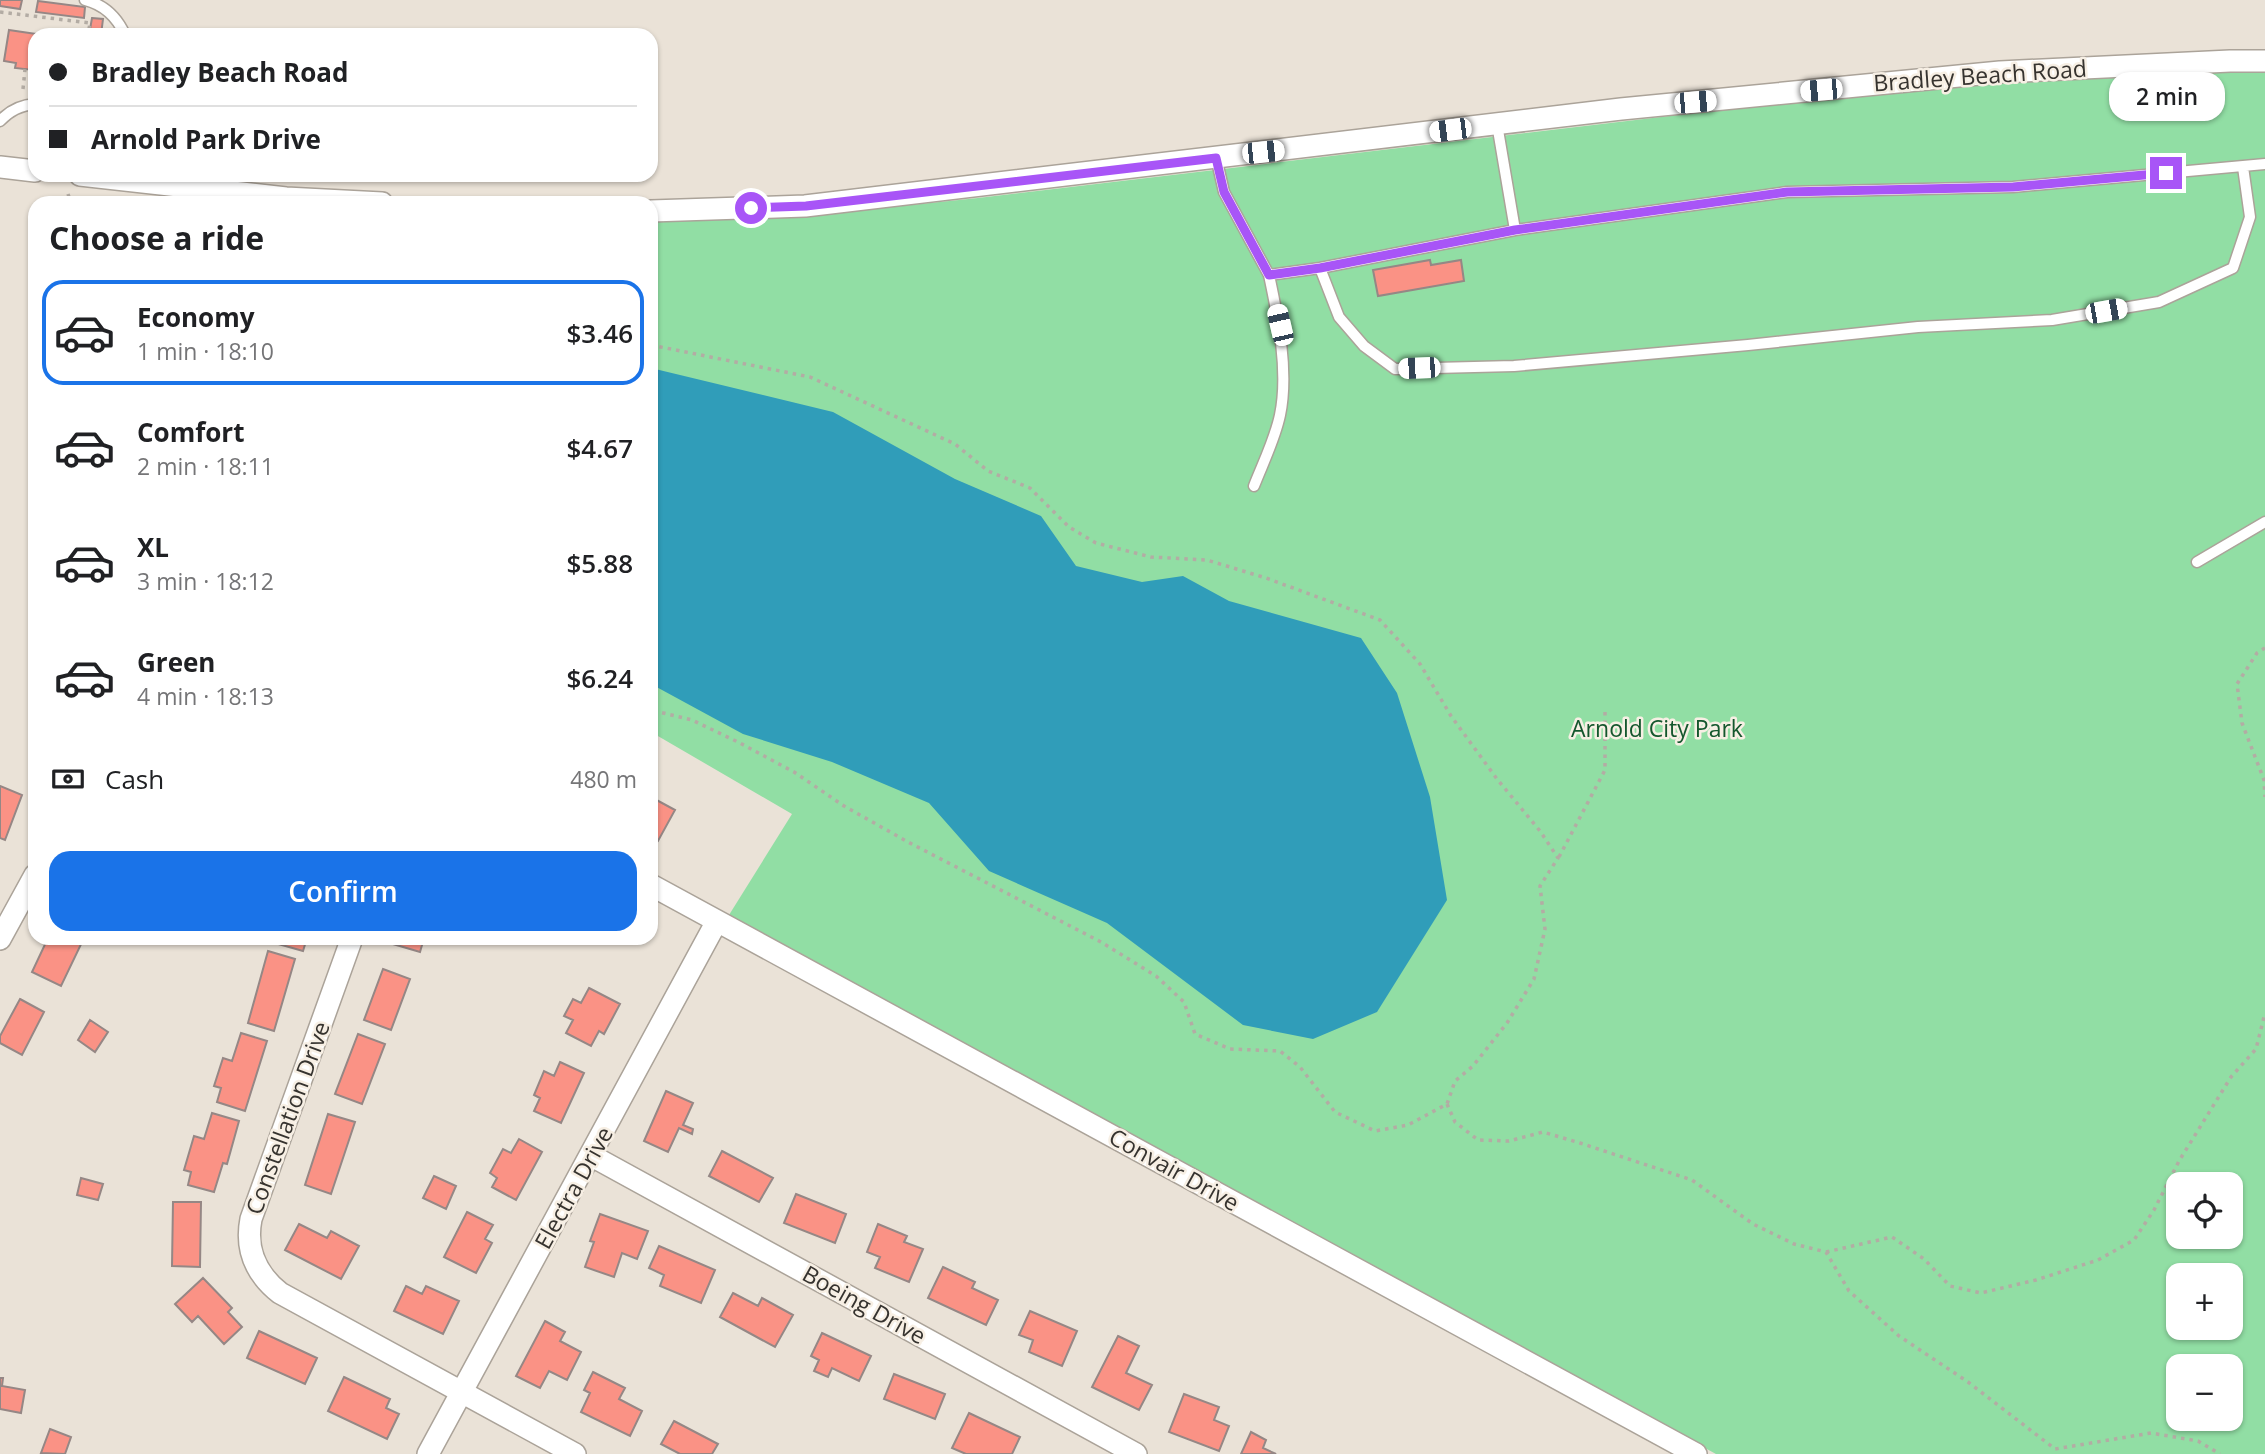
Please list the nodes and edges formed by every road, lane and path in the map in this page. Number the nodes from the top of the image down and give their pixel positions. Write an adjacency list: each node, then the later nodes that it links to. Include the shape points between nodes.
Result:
1 (85, 0): 4 (lane, via 118,19)
2 (0, 12): 3 (path, via 90,23)
3 (89, 28)
4 (122, 28)
5 (2265, 61): 10 (street, Bradley Beach Road, via 2000,72)
6 (25, 69): 7 (path)
7 (22, 98)
8 (28, 105): 9 (lane, via 8,112)
9 (0, 121)
10 (1497, 124): 11 (street, Bradley Beach Road); 19 (lane)
11 (1216, 158): 18 (street, Bradley Beach Road, via 806,206); 21 (lane, via 1224,192)
12 (2265, 164): 13 (lane)
13 (2243, 166): 19 (lane, via 2013,187 1787,192); 20 (lane, via 2250,217 2234,268 2159,302 2052,320 1918,327 1514,366 1395,369 1364,346 1339,317)
14 (0, 167): 15 (street)
15 (28, 170)
16 (143, 182): 17 (street)
17 (268, 196)
18 (658, 211)
19 (1515, 230): 20 (lane)
20 (1320, 268): 21 (lane)
21 (1269, 275): 23 (lane, via 1280,325 1282,393 1280,416)
22 (658, 346): 30 (path, via 810,377 955,444 988,471 1030,488 1069,527 1096,543 1151,557 1207,561 1380,620 1420,664 1451,716)
23 (1254, 486)
24 (2265, 522): 25 (lane)
25 (2197, 562)
26 (2265, 648): 29 (path, via 2256,653 2237,684 2242,723 2264,780)
27 (1605, 710): 30 (path, via 1605,770)
28 (658, 712): 37 (path, via 692,720 794,772 908,842 1101,942 1156,976 1184,1002 1195,1034 1230,1049 1280,1051 1300,1067 1335,1112 1376,1131 1408,1125)
29 (2265, 797)
30 (1558, 858): 37 (path, via 1540,886 1545,929 1534,979 1474,1066 1455,1081)
31 (28, 888): 34 (street)
32 (658, 889): 33 (street, Convair Drive)
33 (717, 921): 38 (street, Electra Drive); 44 (street, Convair Drive)
34 (0, 939)
35 (349, 945): 40 (street, Constellation Drive, via 251,1219 251,1255 262,1276 280,1293)
36 (2265, 1013): 39 (path, via 2256,1049 2231,1077 2134,1240 2098,1261 1981,1293 1950,1286 1924,1259 1892,1237)
37 (1447, 1104): 39 (path, via 1455,1122 1478,1140 1509,1141 1543,1132 1568,1139 1692,1180 1752,1224 1794,1244)
38 (592, 1156): 40 (street, Electra Drive); 43 (street, Boeing Drive)
39 (1826, 1252): 45 (path, via 1849,1291 1899,1336 2055,1449 2151,1433 2198,1441)
40 (463, 1392): 41 (street, Electra Drive); 42 (street, Constellation Drive)
41 (428, 1454)
42 (575, 1454)
43 (1136, 1454)
44 (1696, 1454)
45 (2220, 1454)

